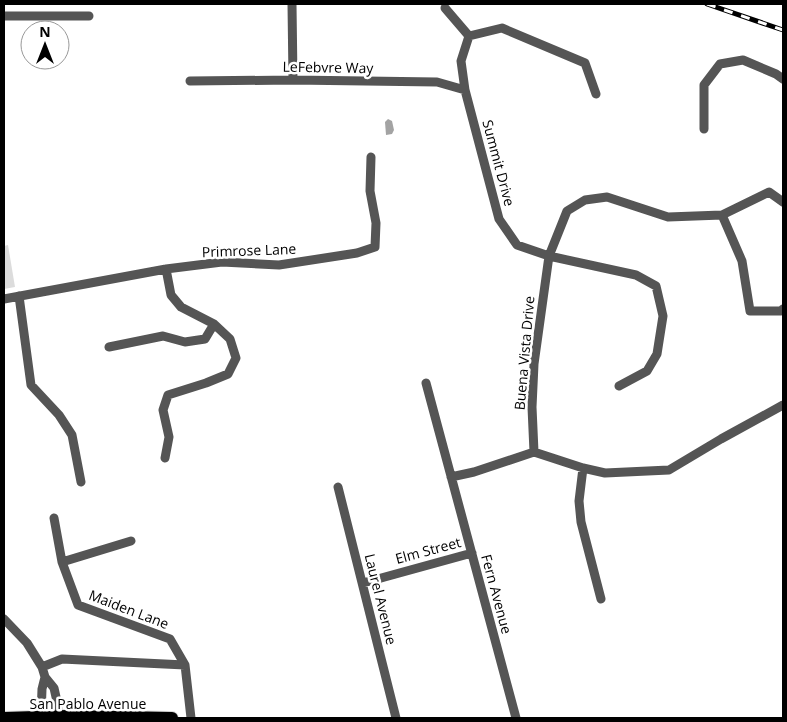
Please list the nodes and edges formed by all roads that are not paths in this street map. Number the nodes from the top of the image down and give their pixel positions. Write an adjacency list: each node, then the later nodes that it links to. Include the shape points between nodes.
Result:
1 (292, 4): 7 (street)
2 (445, 8): 5 (street)
3 (4, 16): 4 (street)
4 (89, 16)
5 (469, 36): 9 (street, Summit Drive, via 461,61); 10 (street, via 502,28 585,63)
6 (783, 79): 11 (street, via 743,60 720,64 704,85)
7 (293, 80): 8 (street, LeFebvre Way); 9 (street, LeFebvre Way, via 437,82)
8 (190, 81)
9 (465, 90): 15 (street, Summit Drive, via 499,218 517,245)
10 (596, 94)
11 (704, 129)
12 (371, 157): 16 (street, Primrose Lane, via 375,248 279,264 222,262)
13 (783, 202): 14 (street, Buena Vista Drive, via 769,192)
14 (722, 215): 15 (street, Buena Vista Drive, via 668,217 608,197 585,200 567,212); 19 (street, via 742,261 750,312)
15 (548, 256): 23 (street, Summit Drive, via 636,274 656,286 663,316 657,354 646,371); 25 (street, Buena Vista Drive, via 534,364)
16 (166, 269): 17 (street, Primrose Lane); 20 (street, via 171,295 181,307)
17 (19, 296): 18 (street, Primrose Lane); 29 (street, via 31,385 59,415 72,435)
18 (4, 299)
19 (783, 309)
20 (214, 324): 21 (street, via 205,339 185,342 163,336); 26 (street, via 230,339 236,358 228,374 168,395 163,410 169,437)
21 (109, 348)
22 (426, 383): 28 (street, Fern Avenue)
23 (619, 386)
24 (783, 405): 27 (street, via 669,470 605,472)
25 (534, 452): 27 (street); 28 (street)
26 (165, 458)
27 (583, 468): 36 (street, via 579,502 581,522)
28 (451, 477): 33 (street, Fern Avenue)
29 (81, 482)
30 (338, 487): 35 (street, Laurel Avenue)
31 (54, 518): 34 (street, Maiden Lane)
32 (131, 541): 34 (street)
33 (472, 553): 35 (street, Elm Street); 47 (street, Fern Avenue)
34 (62, 562): 38 (street, Maiden Lane, via 78,605 170,639)
35 (363, 582): 46 (street, Laurel Avenue)
36 (601, 599)
37 (4, 619): 39 (street, via 27,643)
38 (185, 666): 39 (street, via 62,659); 45 (street, Maiden Lane)
39 (42, 667): 40 (street)
40 (45, 677): 41 (street, via 54,688); 42 (street)
41 (57, 716): 42 (main road, San Pablo Avenue); 44 (main road, San Pablo Avenue)
42 (41, 717): 43 (main road, San Pablo Avenue)
43 (4, 718)
44 (172, 718)
45 (191, 718)
46 (396, 718)
47 (516, 718)

